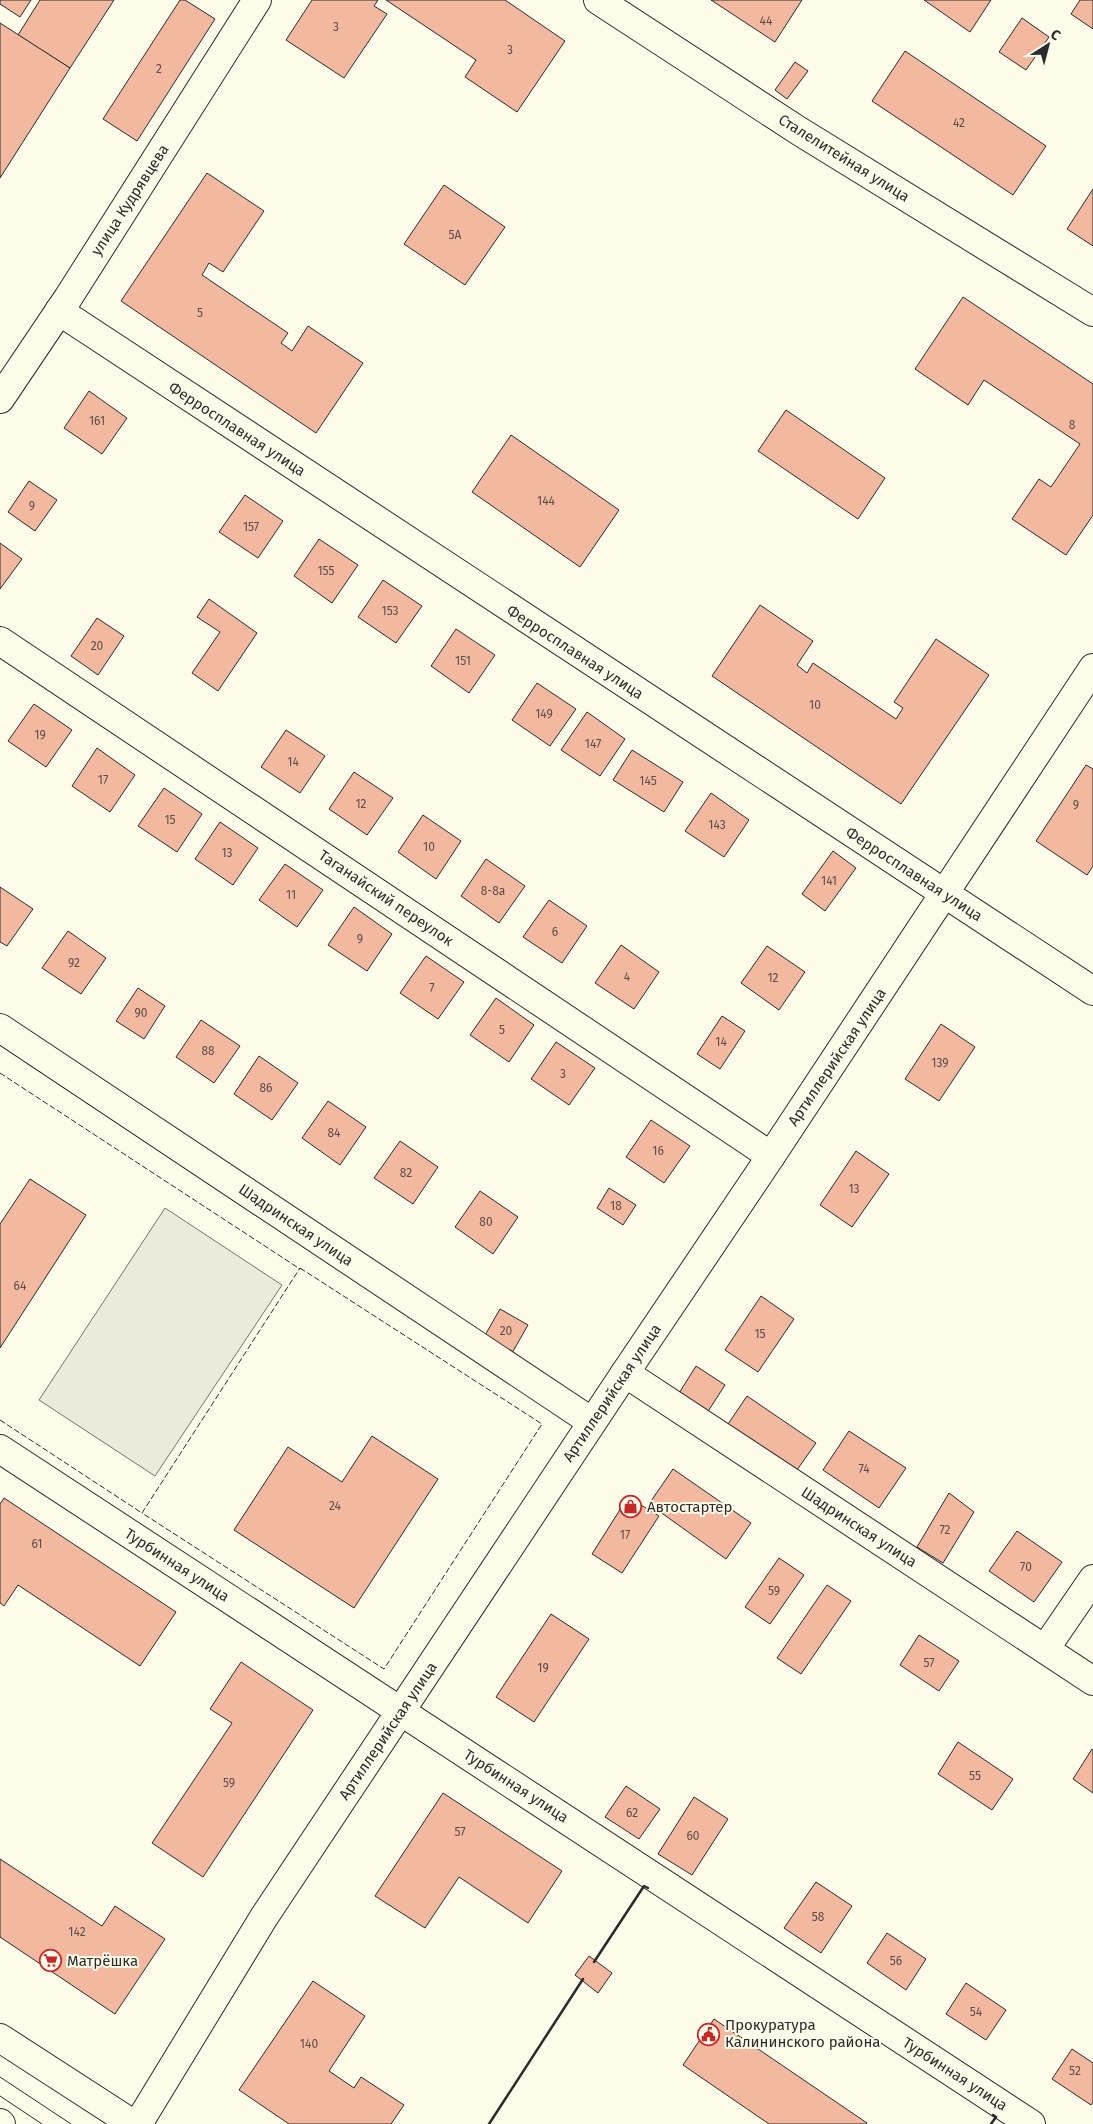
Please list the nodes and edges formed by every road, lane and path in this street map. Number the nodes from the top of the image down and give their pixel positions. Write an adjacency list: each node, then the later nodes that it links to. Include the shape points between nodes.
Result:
1 (258, 0): 3 (street, улица Кудрявцева)
2 (598, 0): 4 (street, Сталелитейная улица, via 799,130)
3 (59, 311): 5 (street, улица Кудрявцева); 8 (street, Ферросплавная улица)
4 (1093, 312)
5 (0, 399)
6 (0, 641): 11 (street, Таганайский переулок)
7 (1093, 668): 8 (street, Артиллерийская улица)
8 (944, 894): 9 (street, Ферросплавная улица); 11 (street, Артиллерийская улица)
9 (1093, 991)
10 (0, 1028): 13 (street, Шадринская улица)
11 (771, 1156): 12 (street, Артиллерийская улица)
12 (625, 1373): 13 (street, Артиллерийская улица); 16 (street, Шадринская улица)
13 (592, 1422): 18 (street, Артиллерийская улица)
14 (0, 1449): 18 (street, Турбинная улица)
15 (1093, 1579): 16 (street)
16 (1046, 1649): 17 (street, Шадринская улица)
17 (1093, 1681)
18 (401, 1711): 21 (street, Артиллерийская улица, via 264,1917); 22 (street, Турбинная улица)
19 (0, 2038): 20 (street)
20 (133, 2124)
21 (138, 2124)
22 (1031, 2124)

